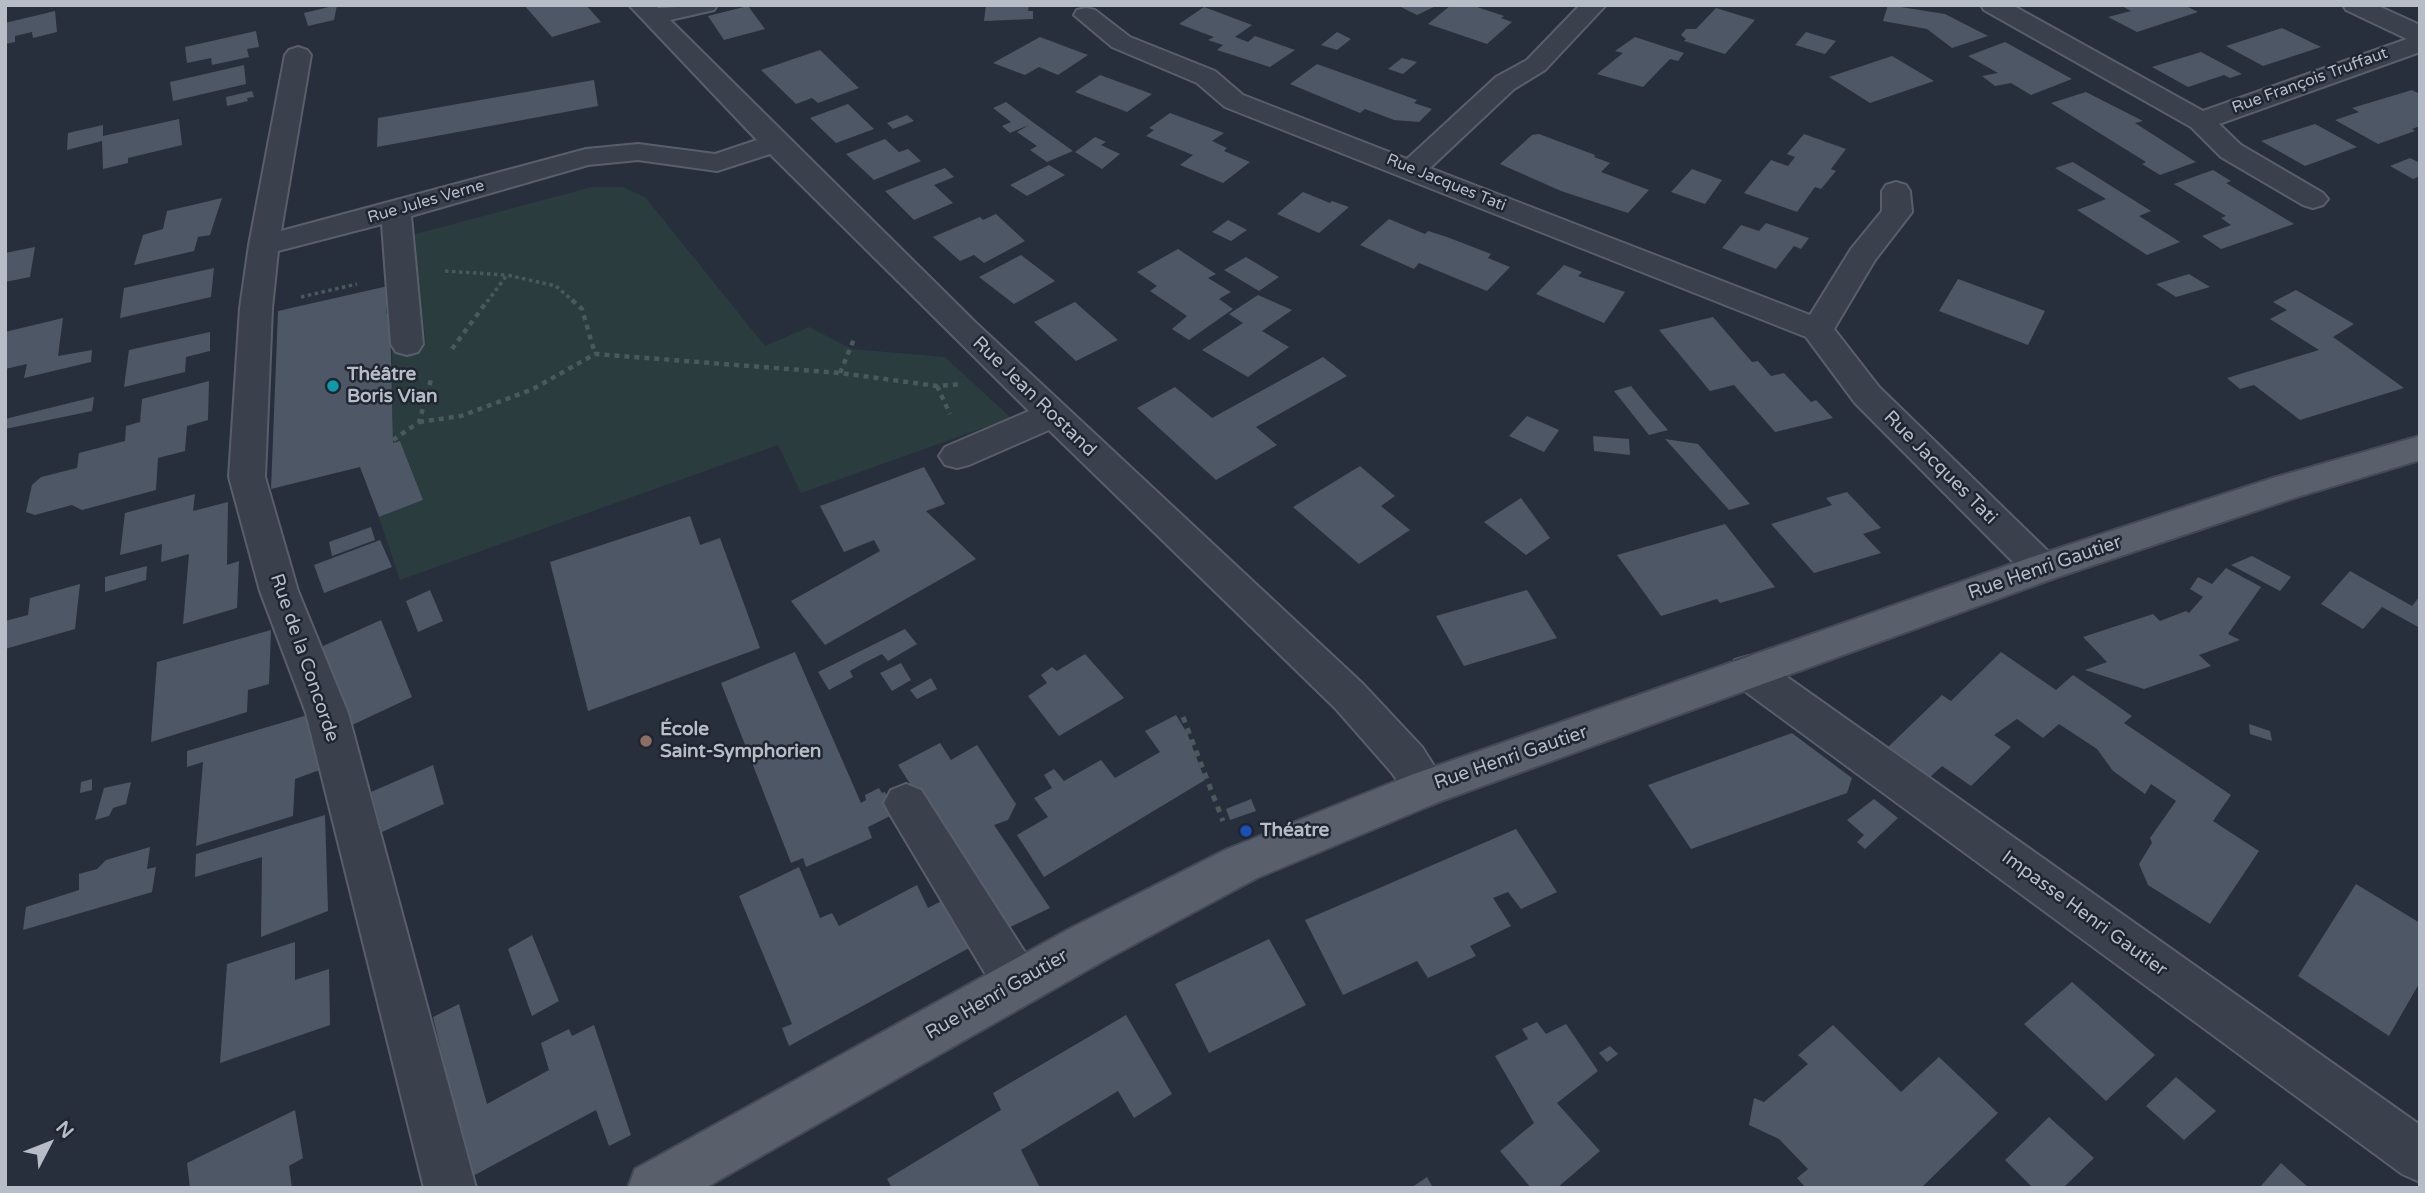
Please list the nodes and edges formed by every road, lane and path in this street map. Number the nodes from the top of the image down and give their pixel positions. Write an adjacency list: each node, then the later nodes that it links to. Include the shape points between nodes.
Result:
1 (705, 5): 5 (street)
2 (1993, 5): 10 (street, Rue François Truffaut)
3 (2354, 5): 7 (street)
4 (1578, 10): 12 (street, via 1536,65 1505,83)
5 (647, 11): 11 (street, Rue Jean Rostand)
6 (1086, 15): 12 (street, Rue Jacques Tati, via 1121,43 1206,77 1234,101)
7 (2420, 35)
8 (2420, 44): 10 (street, Rue François Truffaut)
9 (298, 55): 16 (street)
10 (2201, 121): 14 (street, Rue François Truffaut, via 2231,151)
11 (775, 143): 15 (street, Rue Jules Verne, via 717,163 638,152 586,157); 23 (street, Rue Jean Rostand)
12 (1412, 169): 17 (street, Rue Jacques Tati)
13 (1896, 191): 17 (street, via 1897,212 1862,256)
14 (2313, 198)
15 (396, 211): 16 (street, Rue Jules Verne); 21 (street)
16 (264, 245): 37 (street, Rue de la Concorde, via 247,477 279,592 327,713)
17 (1817, 330): 29 (street, Rue Jacques Tati, via 1867,395)
18 (854, 339): 22 (path)
19 (449, 353): 20 (path, via 507,275 556,286 582,309)
20 (595, 354): 22 (path); 25 (path, via 533,389 461,416)
21 (415, 357): 25 (path, via 432,375)
22 (841, 373): 23 (path, via 937,386)
23 (1012, 375): 24 (street, Rue Jean Rostand)
24 (1053, 414): 28 (street); 32 (street, Rue Jean Rostand, via 1349,696)
25 (418, 422): 26 (path)
26 (393, 440)
27 (2420, 448): 29 (main road, Rue Henri Gautier)
28 (957, 456)
29 (2042, 568): 30 (main road, Rue Henri Gautier)
30 (1749, 672): 32 (main road, Rue Henri Gautier); 36 (street, Impasse Henri Gautier)
31 (1183, 717): 34 (path)
32 (1426, 788): 34 (main road, Rue Henri Gautier)
33 (906, 803): 35 (street)
34 (1241, 864): 35 (main road, Rue Henri Gautier)
35 (1018, 984): 38 (main road, Rue Henri Gautier)
36 (2420, 1156)
37 (450, 1188)
38 (654, 1188)

